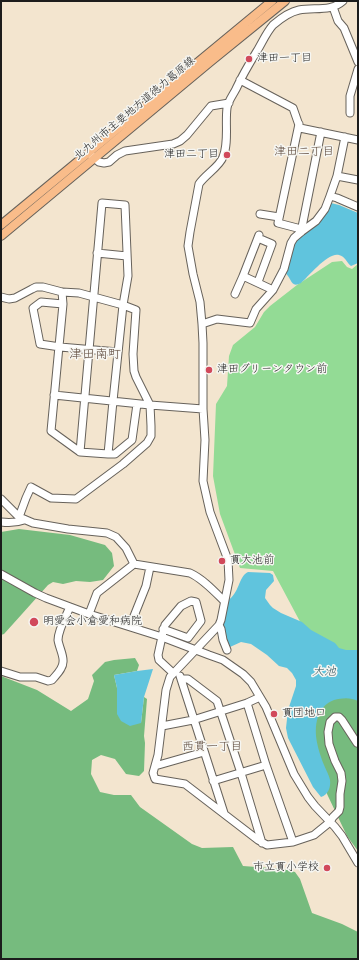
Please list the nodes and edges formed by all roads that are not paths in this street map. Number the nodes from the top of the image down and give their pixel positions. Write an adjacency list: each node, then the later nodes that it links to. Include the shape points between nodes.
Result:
1 (272, 1): 14 (main road, 北九州市主要地方道徳力葛原線)
2 (285, 1): 14 (main road, 北九州市主要地方道徳力葛原線)
3 (343, 1): 4 (street)
4 (334, 7): 5 (street); 7 (street, via 298,10 284,16 266,35)
5 (358, 62)
6 (358, 69): 9 (street, via 350,96)
7 (240, 80): 8 (street); 10 (street, via 292,108)
8 (228, 102): 14 (street, via 211,106 187,135 173,144 125,151 104,164); 35 (street, via 224,156 199,184 189,236 188,246)
9 (350, 113)
10 (299, 124): 11 (street, via 300,128); 20 (street)
11 (321, 132): 12 (street); 22 (street)
12 (345, 137): 13 (street); 15 (street)
13 (358, 140)
14 (91, 155): 21 (main road, 北九州市主要地方道徳力葛原線); 23 (main road, 北九州市主要地方道徳力葛原線)
15 (337, 176): 16 (street); 17 (street)
16 (358, 180)
17 (330, 196): 18 (street); 22 (street, via 316,221)
18 (358, 207)
19 (260, 214): 20 (street)
20 (279, 218): 22 (street, via 278,223)
21 (1, 225)
22 (301, 230): 28 (street, via 291,243 284,269)
23 (1, 236)
24 (97, 253): 25 (street); 25 (street, via 102,203 125,205); 32 (street)
25 (128, 256): 34 (street, via 128,276)
26 (243, 276): 27 (street); 27 (street, via 258,236 272,244); 30 (street)
27 (258, 282): 28 (street)
28 (273, 290): 35 (street, via 256,309 250,323 217,319)
29 (62, 292): 31 (street, via 36,287 15,298); 32 (street); 33 (street)
30 (235, 294)
31 (1, 297)
32 (94, 297): 34 (street); 37 (street)
33 (63, 304): 36 (street); 36 (street, via 41,302 33,308 40,344)
34 (123, 305): 38 (street); 43 (street, via 136,310 134,371)
35 (202, 324): 44 (street)
36 (60, 347): 37 (street); 39 (street)
37 (89, 349): 38 (street); 40 (street)
38 (118, 352): 41 (street)
39 (54, 395): 40 (street); 45 (street, via 51,431)
40 (84, 399): 41 (street); 45 (street)
41 (113, 401): 42 (street); 46 (street)
42 (137, 404): 43 (street); 46 (street, via 132,440 115,454)
43 (150, 405): 44 (street); 48 (street, via 151,436 124,464 76,499 51,498 31,487)
44 (202, 409): 53 (street, via 203,481 210,512 228,560 229,580)
45 (80, 452): 46 (street)
46 (108, 454)
47 (1, 499): 48 (street)
48 (22, 519): 49 (street, via 19,522); 50 (street, via 68,529 107,533 116,537 126,548)
49 (1, 522)
50 (134, 564): 51 (street); 55 (street, via 97,593)
51 (150, 567): 53 (street, via 195,576); 57 (street, via 146,586)
52 (1, 574): 54 (street, via 35,593)
53 (224, 601): 56 (street)
54 (70, 607): 55 (street); 61 (street, via 58,639 64,661 52,680 20,677)
55 (89, 614): 57 (street)
56 (219, 625): 59 (street); 60 (street)
57 (130, 626): 58 (street)
58 (163, 633): 58 (street, via 164,625 181,606 191,601 196,602 201,621 188,638); 59 (street); 62 (street, via 159,660)
59 (197, 650): 62 (street); 64 (street, via 234,667 251,682)
60 (227, 650)
61 (1, 671)
62 (175, 672): 63 (street); 68 (street, via 170,677 166,690)
63 (181, 679): 66 (street, via 188,679 217,701); 67 (street)
64 (260, 697): 65 (street); 76 (street, via 274,723 294,774 308,797)
65 (247, 703): 66 (street); 71 (street)
66 (221, 711): 67 (street); 73 (street)
67 (193, 720): 68 (street); 70 (street)
68 (162, 726): 72 (street)
69 (357, 743): 76 (street, via 339,717 332,719 328,726 329,744 342,781 339,811)
70 (204, 752): 72 (street); 74 (street)
71 (266, 765): 73 (street); 77 (street)
72 (155, 766): 75 (street, via 155,779 186,784)
73 (241, 773): 74 (street); 78 (street)
74 (213, 781): 75 (street)
75 (224, 813): 78 (street)
76 (330, 822): 77 (street, via 314,835); 79 (street, via 342,836)
77 (293, 842): 78 (street, via 267,845)
78 (262, 843)
79 (358, 863)

